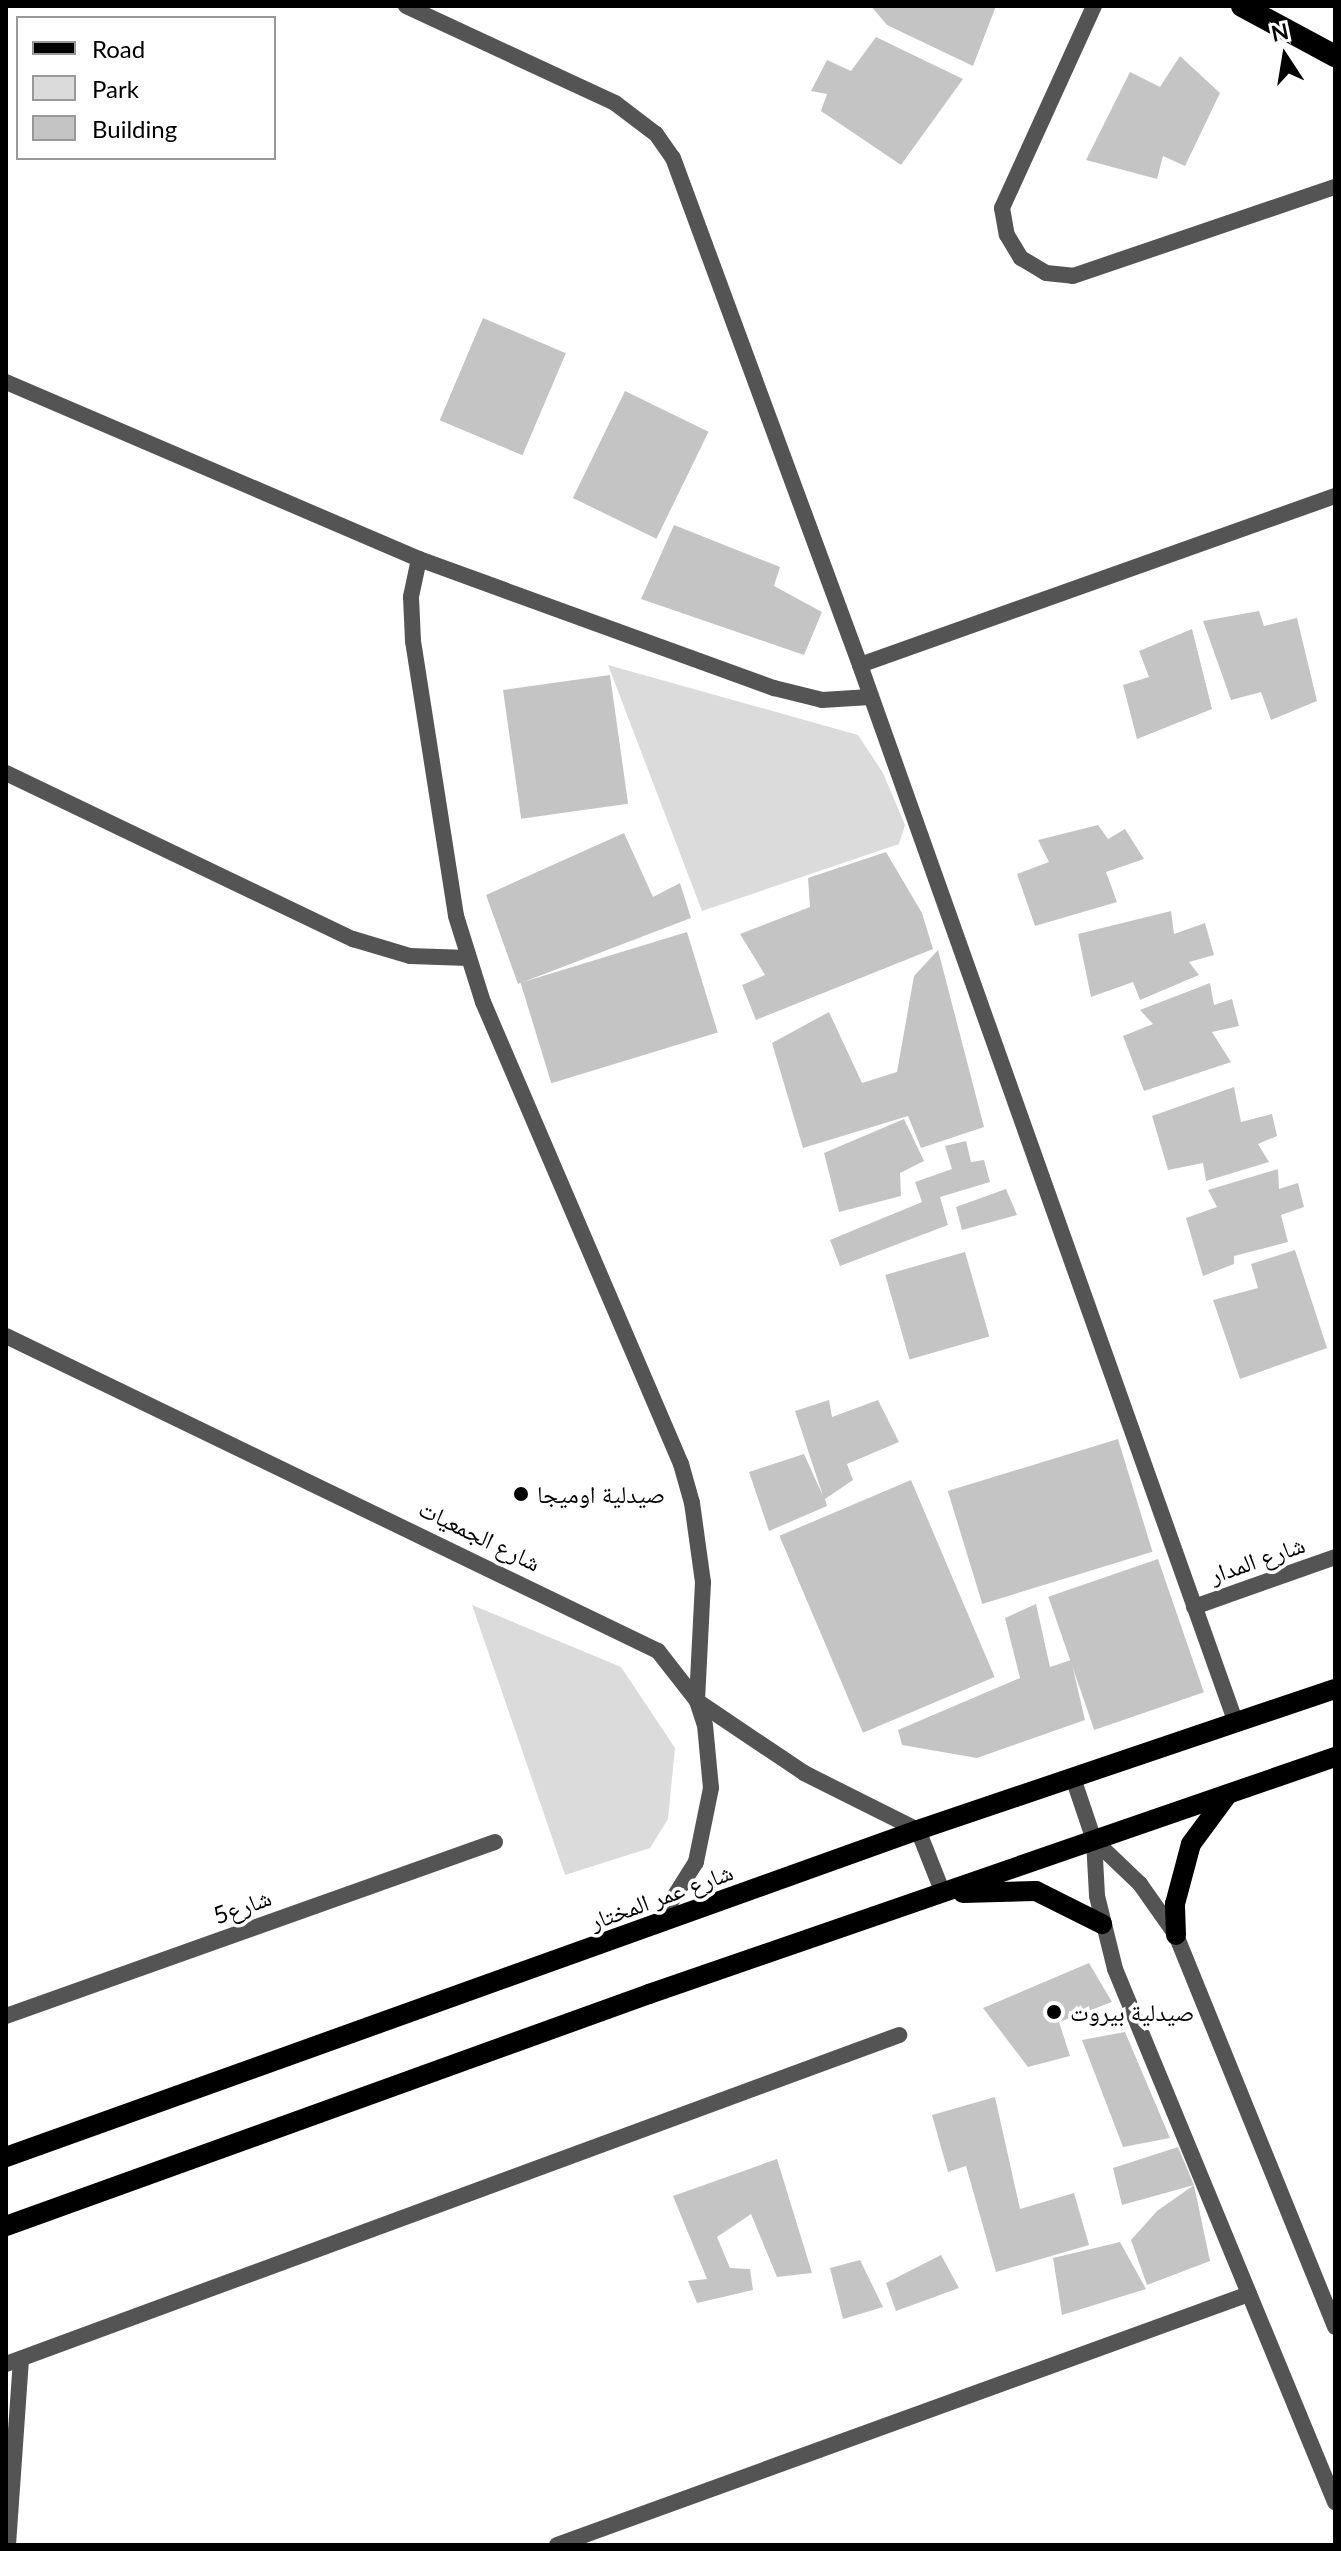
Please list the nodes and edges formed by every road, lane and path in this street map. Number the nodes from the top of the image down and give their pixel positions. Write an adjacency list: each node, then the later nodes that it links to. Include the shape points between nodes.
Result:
1 (406, 6): 9 (street, via 615,103 656,134 673,158)
2 (1094, 6): 5 (street, via 1002,208 1007,235 1021,258 1046,273 1073,276)
3 (1242, 6): 4 (highway)
4 (1335, 56)
5 (1335, 187)
6 (6, 382): 8 (street)
7 (1335, 496): 9 (street)
8 (419, 559): 10 (street, via 774,688 822,700); 12 (street, via 411,597 413,641 448,873)
9 (860, 665): 10 (street)
10 (870, 697): 15 (street)
11 (6, 773): 12 (street, via 353,939 410,956)
12 (468, 958): 17 (street, via 681,1464 703,1582)
13 (6, 1336): 17 (street, شارع الجمعيات, via 630,1634 673,1666)
14 (1335, 1557): 15 (street, شارع المدار)
15 (1194, 1607): 18 (street)
16 (1335, 1689): 18 (main road, شارع عمر المختار)
17 (697, 1701): 22 (street, via 804,1773); 27 (street, شارع الجمعيات, via 709,1751 707,1825 679,1895)
18 (1236, 1723): 20 (main road, شارع عمر المختار)
19 (1335, 1757): 21 (main road)
20 (1073, 1778): 22 (main road, شارع عمر المختار); 23 (street)
21 (1229, 1794): 23 (main road); 28 (main road, via 1191,1844 1175,1904)
22 (918, 1830): 25 (street); 27 (main road, شارع عمر المختار)
23 (1094, 1840): 25 (main road); 26 (street); 28 (street, via 1140,1884)
24 (495, 1842): 29 (street, شارع5)
25 (943, 1893): 26 (main road, via 1036,1891); 32 (main road)
26 (1102, 1924): 33 (street, via 1115,1969)
27 (657, 1925): 31 (main road, شارع عمر المختار)
28 (1176, 1935): 34 (street)
29 (6, 2016)
30 (899, 2035): 35 (street)
31 (6, 2157)
32 (6, 2226)
33 (1249, 2294): 36 (street); 38 (street)
34 (1335, 2327)
35 (14, 2361): 37 (street)
36 (1335, 2502)
37 (8, 2545)
38 (557, 2545)

